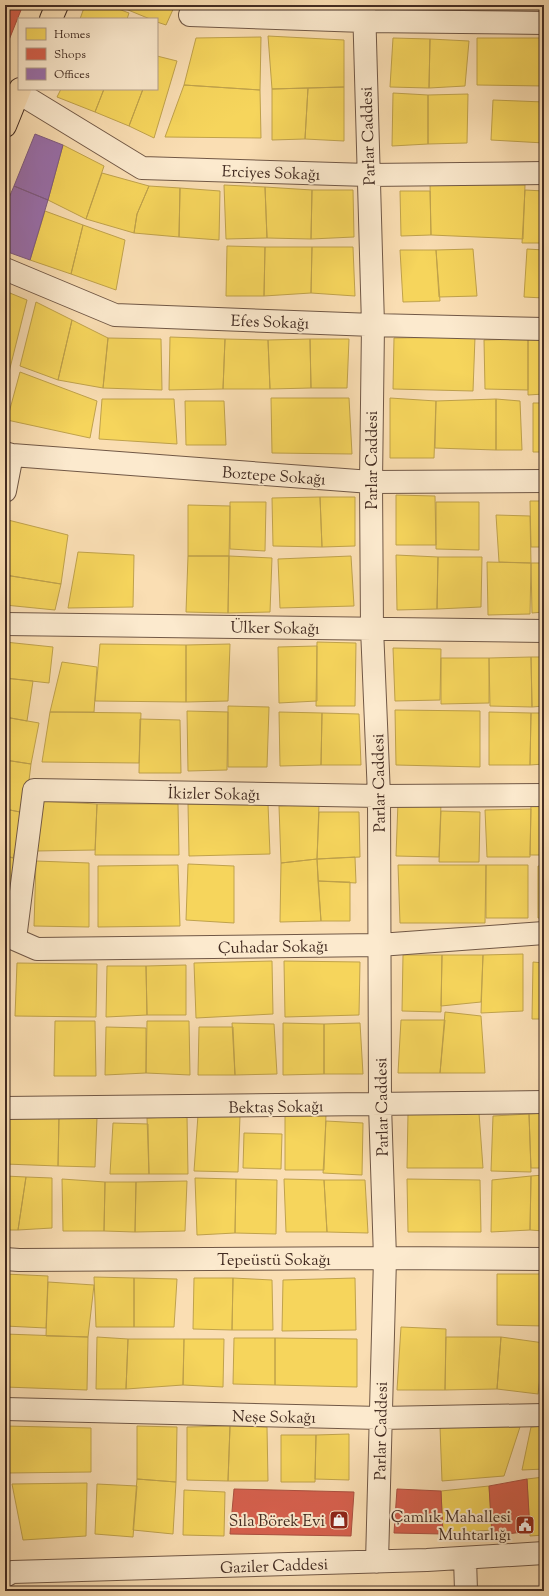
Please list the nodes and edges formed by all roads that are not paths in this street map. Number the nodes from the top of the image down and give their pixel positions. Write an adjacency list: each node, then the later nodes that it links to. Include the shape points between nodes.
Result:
1 (58, 5): 4 (main road)
2 (192, 10): 3 (street)
3 (364, 13): 5 (street); 9 (street, Parlar Caddesi)
4 (52, 18)
5 (544, 23)
6 (19, 91): 7 (main road); 9 (street, Erciyes Sokağı, via 142,168)
7 (5, 126)
8 (544, 173): 9 (street, Erciyes Sokağı)
9 (368, 175): 11 (street, Parlar Caddesi)
10 (5, 269): 11 (street, Efes Sokağı, via 115,315)
11 (372, 325): 12 (street, Efes Sokağı); 15 (street, Parlar Caddesi)
12 (544, 329)
13 (9, 454): 15 (street, Boztepe Sokağı); 16 (street)
14 (544, 481): 15 (street, Boztepe Sokağı)
15 (371, 482): 18 (street, Parlar Caddesi)
16 (5, 491)
17 (5, 624): 18 (street, Ülker Sokağı)
18 (372, 628): 19 (street, Ülker Sokağı); 21 (street, Parlar Caddesi)
19 (544, 631)
20 (544, 795): 21 (street, İkizler Sokağı)
21 (379, 796): 23 (street, İkizler Sokağı, via 34,790); 24 (street, Parlar Caddesi)
22 (544, 933): 24 (street, Çuhadar Sokağı)
23 (10, 937): 24 (street, Çuhadar Sokağı, via 37,949)
24 (380, 945): 26 (street, Parlar Caddesi)
25 (544, 1102): 26 (street, Bektaş Sokağı)
26 (380, 1104): 27 (street, Bektaş Sokağı); 28 (street, Parlar Caddesi)
27 (6, 1108)
28 (385, 1258): 29 (street, Tepeüstü Sokağı); 30 (street, Tepeüstü Sokağı); 33 (street, Parlar Caddesi)
29 (5, 1259)
30 (544, 1259)
31 (5, 1409): 33 (street, Neşe Sokağı)
32 (544, 1415): 33 (street, Neşe Sokağı)
33 (380, 1418): 36 (street, Parlar Caddesi)
34 (544, 1553): 35 (street, Gaziler Caddesi)
35 (465, 1558): 36 (street, Gaziler Caddesi); 38 (street)
36 (378, 1562): 37 (street, Gaziler Caddesi, via 12,1572)
37 (5, 1576)
38 (466, 1591)

